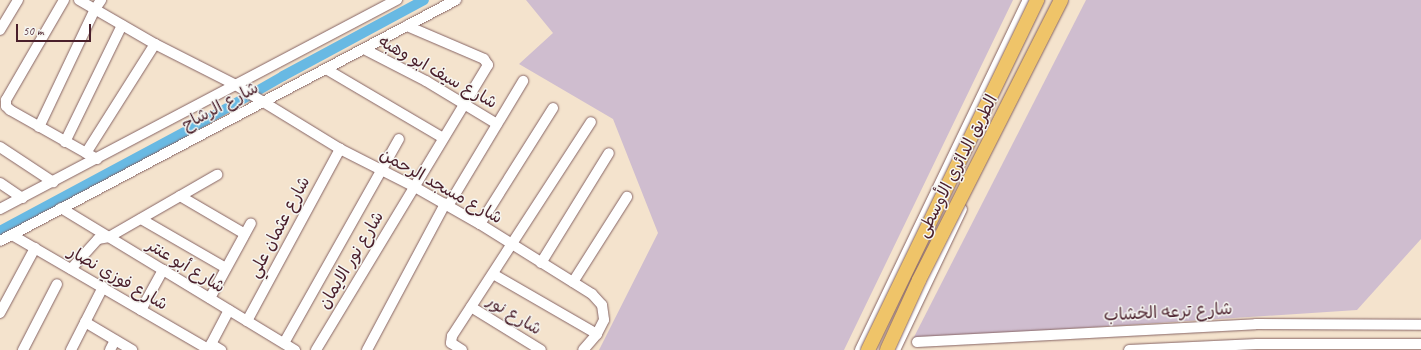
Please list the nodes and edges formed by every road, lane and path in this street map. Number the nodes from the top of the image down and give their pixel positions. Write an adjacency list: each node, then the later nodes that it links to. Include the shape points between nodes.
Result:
1 (18, 0): 14 (street)
2 (64, 0): 25 (street, via 6,100 6,106 12,112)
3 (79, 0): 11 (street, شارع مسجد الرحمن)
4 (101, 0): 11 (street)
5 (397, 0): 19 (street, شارع الرشاح)
6 (456, 0): 13 (street, شارع الرشاح)
7 (1028, 0): 27 (street)
8 (1037, 0): 90 (highway, الطريق الدائري الأوسطى, bridge)
9 (1061, 0): 91 (highway, الطريق الدائري الأوسطى, bridge, via 919,280)
10 (1067, 0): 32 (street)
11 (94, 9): 12 (street, شارع مسجد الرحمن); 25 (street)
12 (122, 25): 15 (street, شارع مسجد الرحمن); 29 (street)
13 (407, 26): 16 (street, شارع الرشاح); 21 (street, شارع نور الايمان, via 486,60 487,67)
14 (0, 30)
15 (155, 44): 19 (street, شارع مسجد الرحمن); 33 (street)
16 (364, 49): 17 (street, شارع الرشاح); 21 (street, شارع سيف ابو وهبه)
17 (326, 68): 20 (street, شارع الرشاح); 26 (street)
18 (523, 81): 24 (street)
19 (234, 84): 20 (street, شارع مسجد الرحمن); 35 (street, شارع الرشاح)
20 (262, 102): 31 (street, شارع مسجد الرحمن); 45 (street, شارع الرشاح)
21 (464, 104): 24 (street, شارع سيف ابو وهبه); 26 (street, شارع نور الايمان)
22 (553, 108): 49 (street)
23 (591, 122): 54 (street)
24 (497, 124): 44 (street)
25 (39, 127): 29 (street)
26 (443, 138): 40 (street, شارع نور الايمان)
27 (962, 138): 32 (street); 89 (street)
28 (400, 139): 36 (street)
29 (66, 142): 33 (street)
30 (0, 147): 38 (street)
31 (340, 149): 36 (street, شارع مسجد الرحمن); 69 (street, شارع عثمان علي)
32 (991, 151): 92 (street)
33 (86, 153): 35 (street)
34 (609, 153): 56 (street)
35 (97, 159): 38 (street, شارع الرشاح)
36 (382, 170): 40 (street, شارع مسجد الرحمن); 75 (street)
37 (217, 175): 41 (street)
38 (52, 182): 43 (street, شارع الرشاح)
39 (0, 183): 43 (street)
40 (413, 186): 44 (street, شارع مسجد الرحمن); 84 (street, شارع نور الايمان)
41 (180, 196): 47 (street); 50 (street)
42 (627, 197): 61 (street)
43 (22, 198): 46 (street, شارع الرشاح)
44 (446, 205): 49 (street, شارع مسجد الرحمن); 85 (street)
45 (61, 208): 51 (street, شارع الرشاح); 52 (street, شارع أبو عنتر)
46 (0, 209)
47 (141, 219): 52 (street); 57 (street)
48 (251, 223): 50 (street)
49 (480, 224): 54 (street, شارع مسجد الرحمن)
50 (245, 234): 57 (street)
51 (12, 235): 53 (street, شارع الرشاح); 55 (street, شارع فوزي نصار)
52 (109, 237): 58 (street, via 98,239); 59 (street, شارع أبو عنتر)
53 (0, 241)
54 (512, 244): 56 (street, شارع مسجد الرحمن); 60 (street)
55 (35, 248): 58 (street, شارع فوزي نصار); 68 (street)
56 (541, 263): 61 (street, شارع مسجد الرحمن)
57 (226, 268): 64 (street)
58 (71, 269): 63 (street, شارع فوزي نصار)
59 (163, 270): 64 (street, شارع أبو عنتر); 66 (street)
60 (493, 274): 65 (street); 72 (street)
61 (573, 282): 72 (street, شارع مسجد الرحمن, via 598,299 602,305 604,320)
62 (57, 284): 78 (street)
63 (103, 287): 66 (street, شارع فوزي نصار); 70 (street)
64 (210, 298): 67 (street, شارع أبو عنتر)
65 (471, 307): 86 (street, via 451,340 451,343); 87 (street, شارع نور)
66 (141, 310): 77 (street, شارع فوزي نصار)
67 (229, 310): 69 (street, شارع أبو عنتر); 77 (street)
68 (0, 313)
69 (247, 321): 75 (street, شارع أبو عنتر)
70 (85, 322): 73 (street); 79 (street)
71 (1421, 325): 74 (street, شارع ترعه الخشاب, via 1249,324)
72 (597, 334): 88 (street)
73 (115, 340): 80 (street); 81 (street)
74 (918, 342)
75 (284, 343): 83 (street, شارع أبو عنتر)
76 (1421, 344): 93 (street, شارع ترعه الخشاب, via 1273,343)
77 (209, 348): 82 (street, شارع فوزي نصار)
78 (23, 350)
79 (71, 350)
80 (110, 350)
81 (132, 350)
82 (221, 350)
83 (295, 350)
84 (316, 350)
85 (367, 350)
86 (462, 350)
87 (541, 350)
88 (583, 350)
89 (860, 350)
90 (868, 350)
91 (887, 350)
92 (895, 350)
93 (1129, 350)

